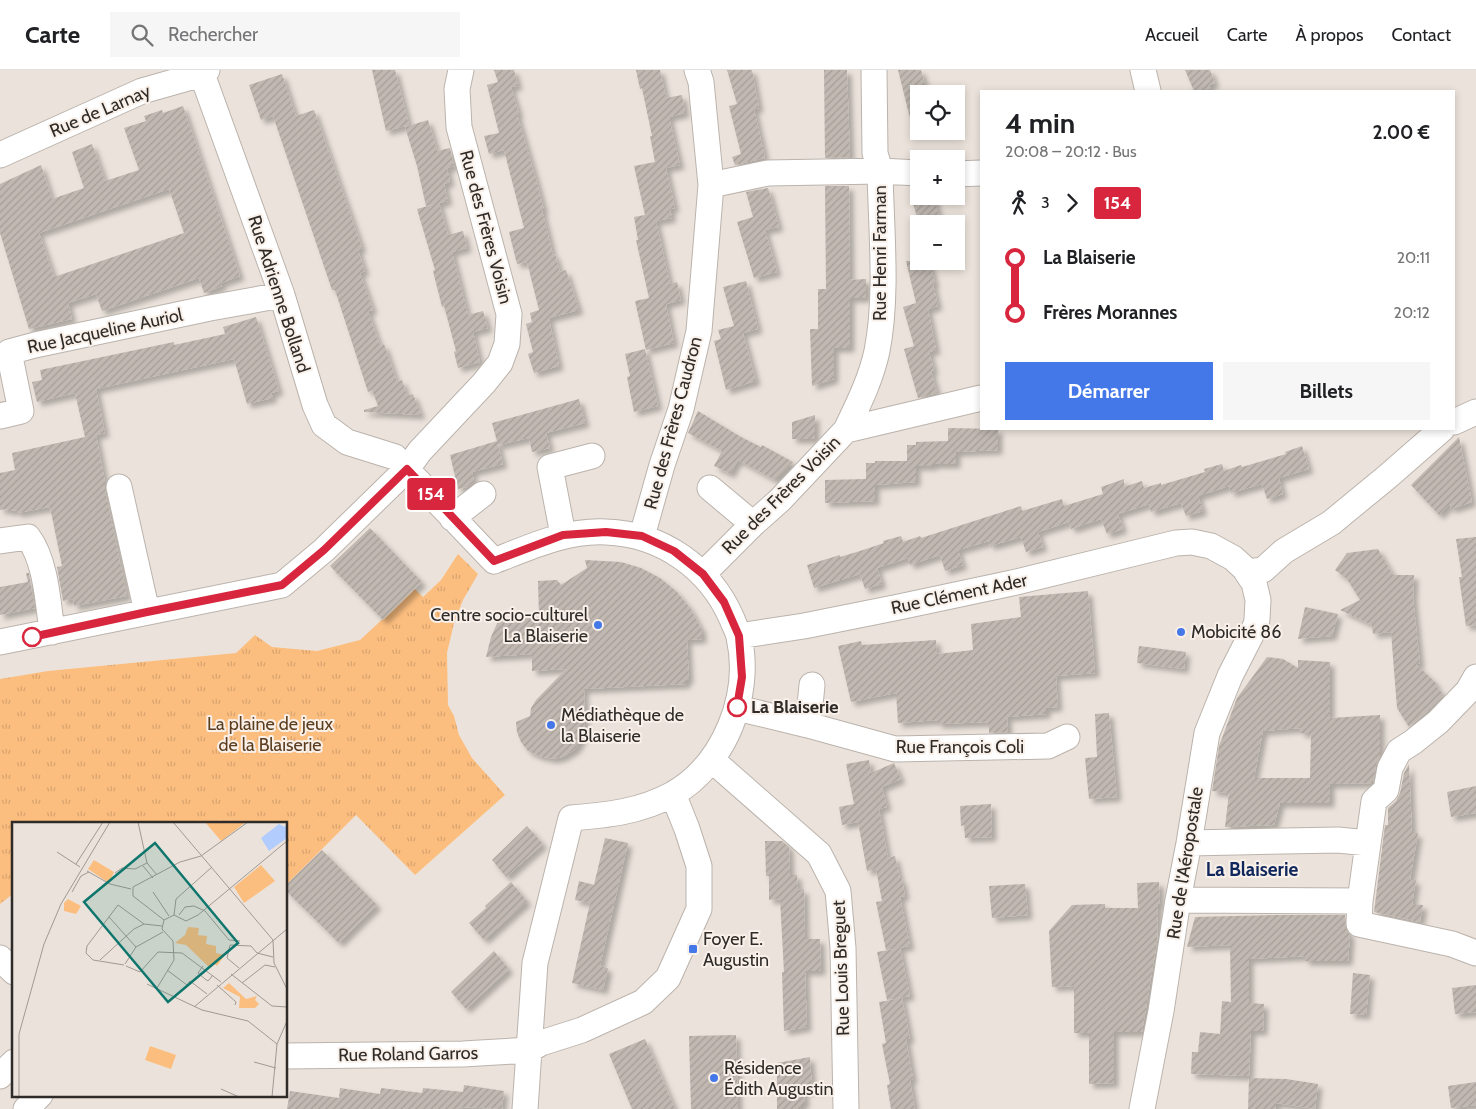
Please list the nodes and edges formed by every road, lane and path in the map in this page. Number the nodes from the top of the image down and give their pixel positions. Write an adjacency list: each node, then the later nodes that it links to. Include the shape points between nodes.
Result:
1 (462, 70): 21 (street, Rue des Frères Voisin, via 456,89 459,127 509,314 507,344 500,363 489,377)
2 (698, 70): 12 (street, Rue des Frères Caudron)
3 (874, 70): 8 (street, Rue Henri Farman, via 875,153)
4 (1143, 70): 6 (street)
5 (204, 72): 7 (street, Rue de Larnay, via 142,91); 13 (street, Rue Adrienne Bolland)
6 (1148, 90)
7 (0, 155)
8 (880, 171): 9 (street); 12 (street, via 768,173); 18 (street, Rue Henri Farman, via 882,300 877,352 867,385)
9 (910, 173)
10 (980, 173): 11 (street)
11 (965, 174)
12 (711, 185): 28 (street, Rue des Frères Caudron, via 699,330 681,409)
13 (282, 295): 16 (street, Rue Jacqueline Auriol, via 9,352 22,411); 21 (street, Rue Adrienne Bolland, via 315,406 324,424 347,442 395,456)
14 (980, 398): 18 (street, Rue des Frères Voisin)
15 (1476, 412): 17 (street)
16 (0, 416)
17 (1455, 422)
18 (846, 430): 26 (street, Rue des Frères Voisin)
19 (1441, 430): 30 (street, via 1331,523 1284,551 1263,570)
20 (592, 456): 27 (street, via 550,467)
21 (407, 469): 25 (street, Rue Adrienne Bolland); 32 (street, Rue des Frères Voisin, via 324,550 282,585)
22 (119, 487): 32 (street)
23 (710, 488): 26 (street)
24 (483, 494): 25 (street)
25 (452, 518): 27 (street, Rue Adrienne Bolland, via 494,561)
26 (753, 524): 31 (street, Rue des Frères Voisin)
27 (563, 535): 28 (street, via 606,532)
28 (642, 536): 31 (street, via 674,551)
29 (0, 541): 33 (street, via 28,537 36,548)
30 (1248, 572): 34 (street, Rue Clément Ader, via 1233,558 1211,546 1176,543 918,603); 43 (street, Rue de l'Aéropostale, via 1258,600 1256,625 1230,676 1207,733)
31 (703, 574): 34 (street, via 724,602)
32 (147, 612): 33 (street)
33 (52, 632): 35 (street)
34 (739, 636): 38 (street, via 742,677)
35 (0, 642)
36 (1476, 677): 44 (street, via 1468,691 1438,722 1399,751 1390,768 1386,790 1374,801)
37 (812, 685): 39 (street)
38 (737, 708): 39 (street, Rue François Coli); 41 (street, via 731,728)
39 (808, 725): 40 (street, Rue François Coli, via 895,750 1048,746)
40 (1067, 736)
41 (712, 760): 42 (street); 57 (street, Rue Louis Breguet, via 819,854 838,891 843,948)
42 (673, 794): 50 (street, via 616,814 571,818 534,963); 50 (street, via 699,866 699,909 668,978 643,1002)
43 (1189, 843): 44 (street, via 1338,840); 45 (street, Rue de l'Aéropostale)
44 (1368, 843): 46 (street)
45 (1178, 900): 46 (street); 58 (street, Rue de l'Aéropostale)
46 (1360, 901): 47 (street, via 1359,924 1452,944)
47 (1476, 953)
48 (0, 958): 49 (street)
49 (12, 970)
50 (529, 1050): 51 (street, Rue Roland Garros); 56 (street)
51 (288, 1056)
52 (12, 1064): 53 (street)
53 (0, 1076)
54 (39, 1096): 55 (street)
55 (26, 1109)
56 (524, 1109)
57 (846, 1109)
58 (1142, 1109)

